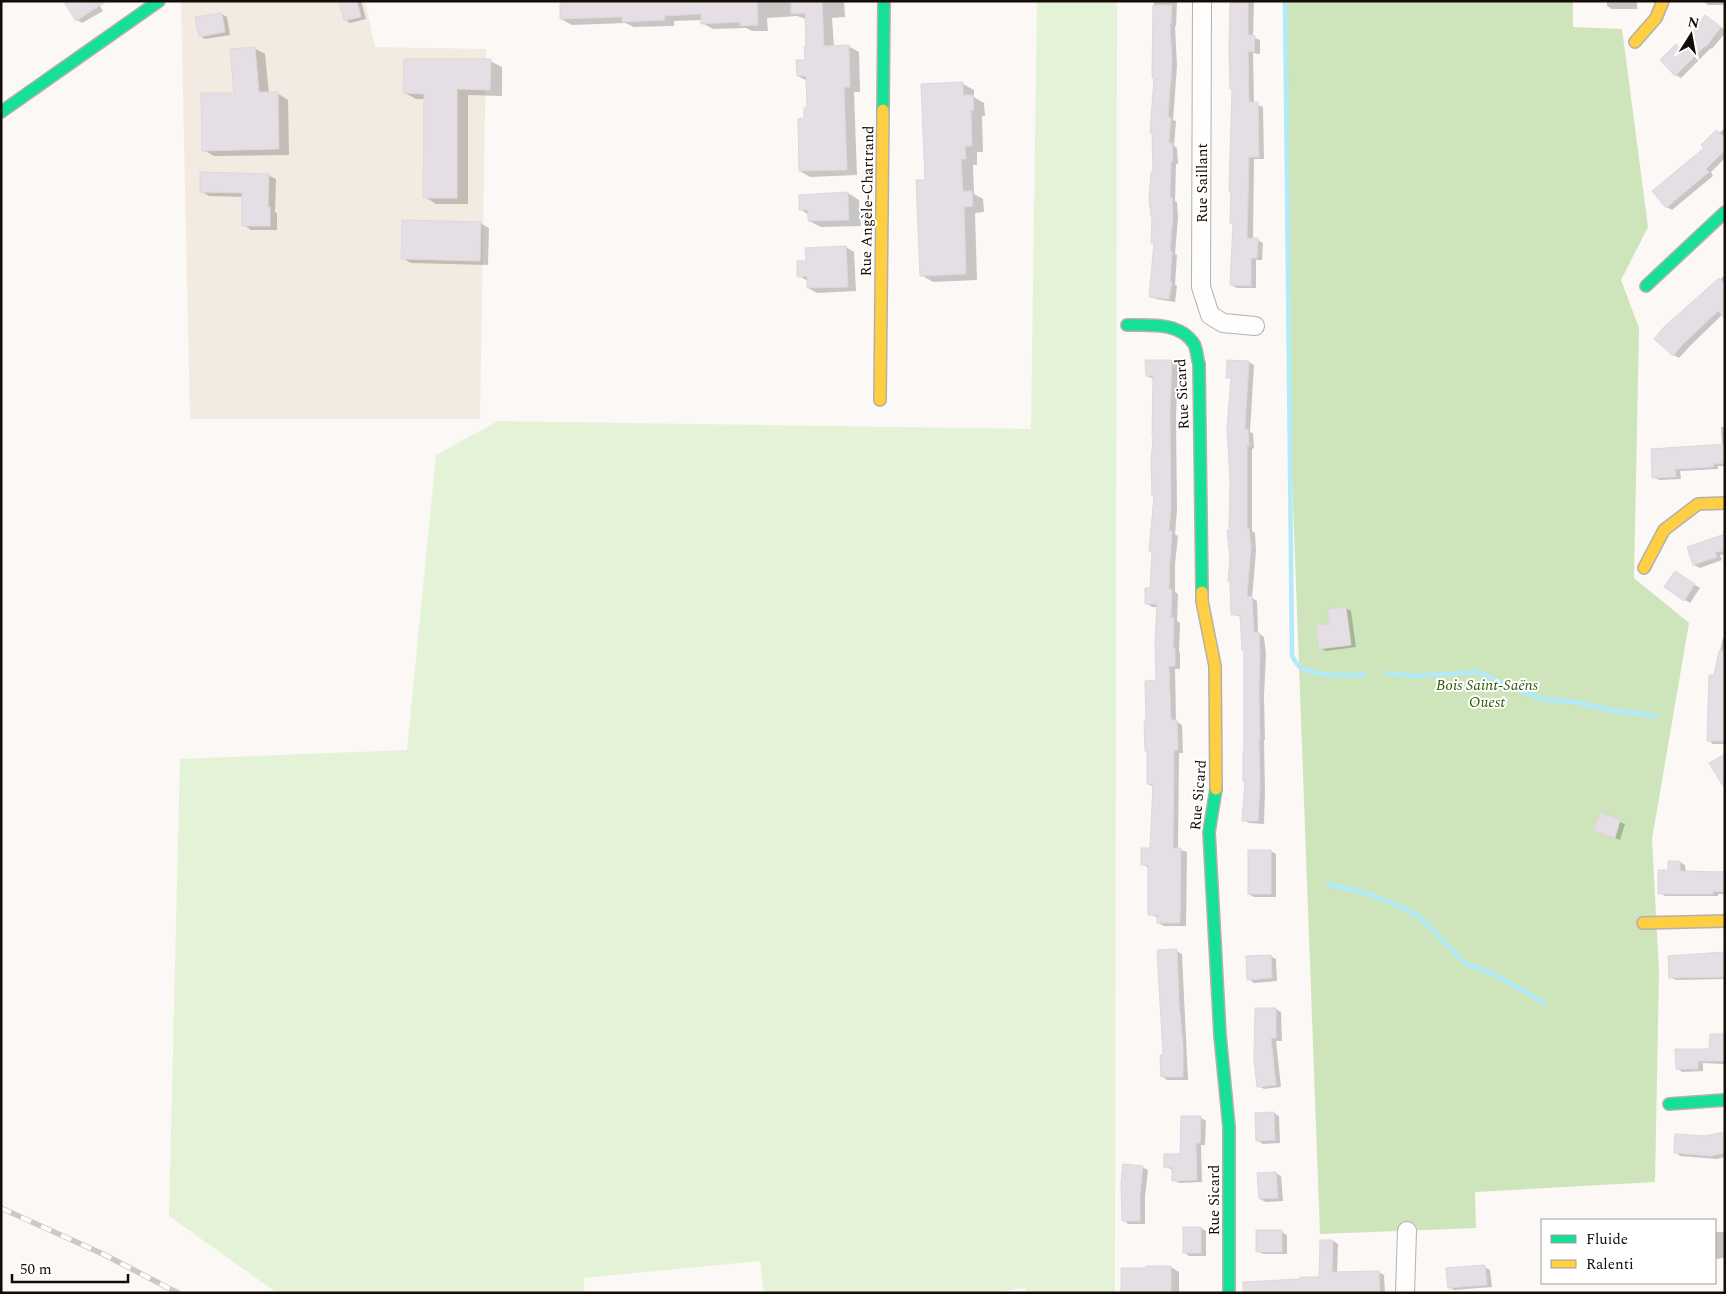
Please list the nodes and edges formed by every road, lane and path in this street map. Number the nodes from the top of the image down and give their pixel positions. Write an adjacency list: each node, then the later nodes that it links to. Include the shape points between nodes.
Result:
1 (159, 1): 6 (street)
2 (884, 1): 11 (street, Rue Angèle-Chartrand)
3 (1202, 1): 10 (street, Rue Saillant, via 1201,287 1210,315 1223,323)
4 (1663, 1): 5 (street, via 1652,23)
5 (1635, 42)
6 (1, 112)
7 (1725, 212): 8 (street)
8 (1646, 286)
9 (1126, 325): 19 (street, Rue Sicard, via 1158,324 1181,330 1194,345 1199,364 1202,601 1215,666 1217,782 1209,832 1228,1127)
10 (1256, 326)
11 (880, 400)
12 (1725, 503): 13 (street, via 1698,504 1664,530)
13 (1644, 568)
14 (1725, 921): 15 (street)
15 (1643, 923)
16 (1725, 1100): 17 (street)
17 (1669, 1104)
18 (1407, 1230): 20 (street)
19 (1229, 1293)
20 (1405, 1293)

